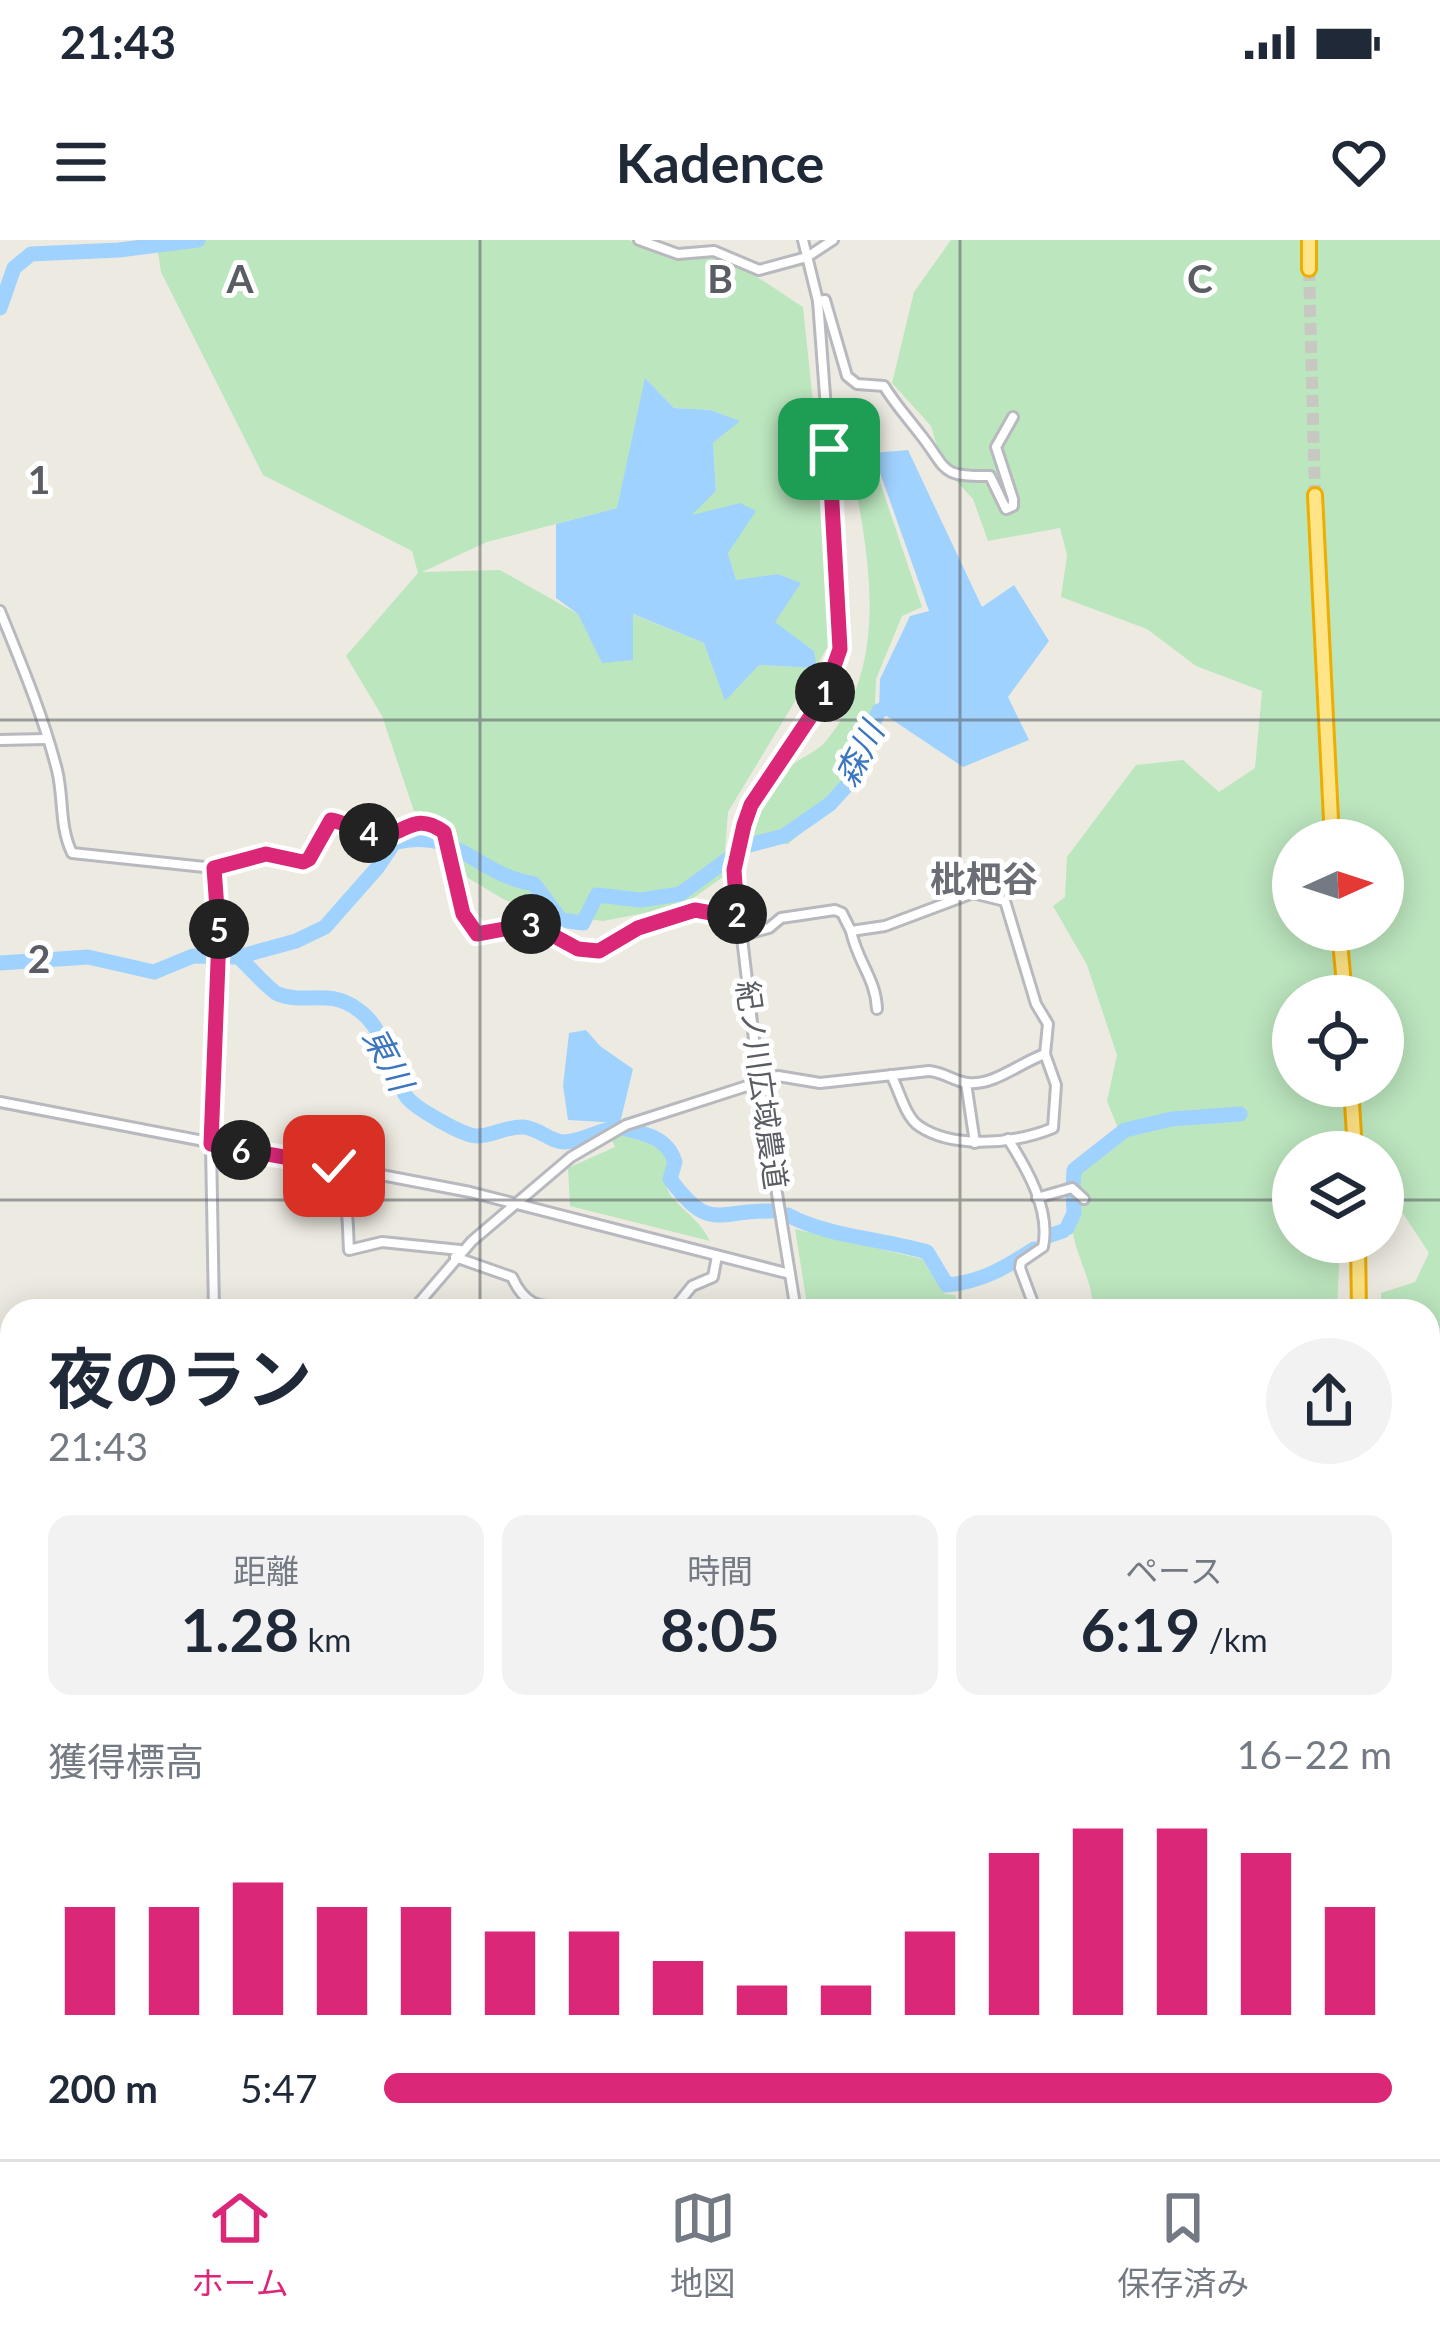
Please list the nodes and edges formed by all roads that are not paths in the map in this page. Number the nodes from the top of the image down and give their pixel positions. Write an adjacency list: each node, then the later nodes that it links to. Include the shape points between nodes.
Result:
1 (639, 240): 5 (street, via 678,254 714,251 759,270)
2 (803, 240): 5 (street, 紀ノ川広域農道)
3 (833, 240): 5 (street)
4 (1309, 240): 6 (highway)
5 (807, 257): 7 (street, 紀ノ川広域農道)
6 (1309, 269)
7 (818, 302): 8 (street, via 825,300 847,376 884,386 935,461 952,474 990,476 1006,509 1013,499 996,447); 15 (street, 紀ノ川広域農道, via 840,649 823,698 751,805 734,870)
8 (1013, 417)
9 (1315, 495): 13 (highway)
10 (0, 610): 12 (street)
11 (0, 740): 12 (street)
12 (46, 740): 14 (street, via 72,853)
13 (1330, 819)
14 (214, 868): 15 (street, via 266,854 303,862 336,820 376,836 412,822 438,827 463,914 477,934 532,924 599,951 695,910 728,916); 25 (street)
15 (738, 928): 16 (street, via 746,934 781,918 835,910); 20 (street, 紀ノ川広域農道)
16 (851, 931): 17 (street, via 856,958 876,984); 18 (street, via 973,893 1005,901 1048,1024)
17 (877, 1010)
18 (1045, 1054): 21 (street); 23 (street, via 1056,1085 1053,1128)
19 (891, 1075): 20 (street); 21 (street, via 944,1072); 24 (street, via 917,1125)
20 (759, 1082): 29 (street, via 626,1125); 33 (street, 紀ノ川広域農道)
21 (966, 1083): 24 (street)
22 (0, 1102): 25 (street)
23 (1008, 1139): 24 (street); 27 (street)
24 (975, 1143)
25 (211, 1144): 26 (street); 34 (street)
26 (334, 1166): 29 (street); 30 (street, via 331,1178 349,1213 349,1250 382,1242)
27 (1037, 1198): 28 (street, via 1072,1188); 39 (street, via 1046,1240 1020,1268)
28 (1084, 1199)
29 (515, 1203): 30 (street); 31 (street)
30 (458, 1254): 35 (street); 36 (street, via 512,1277)
31 (717, 1256): 33 (street); 37 (street, via 713,1276)
32 (1358, 1263): 40 (highway)
33 (790, 1274): 38 (street, 紀ノ川広域農道)
34 (214, 1299)
35 (422, 1299)
36 (524, 1299)
37 (682, 1299)
38 (794, 1299)
39 (1032, 1299)
40 (1359, 1299)

